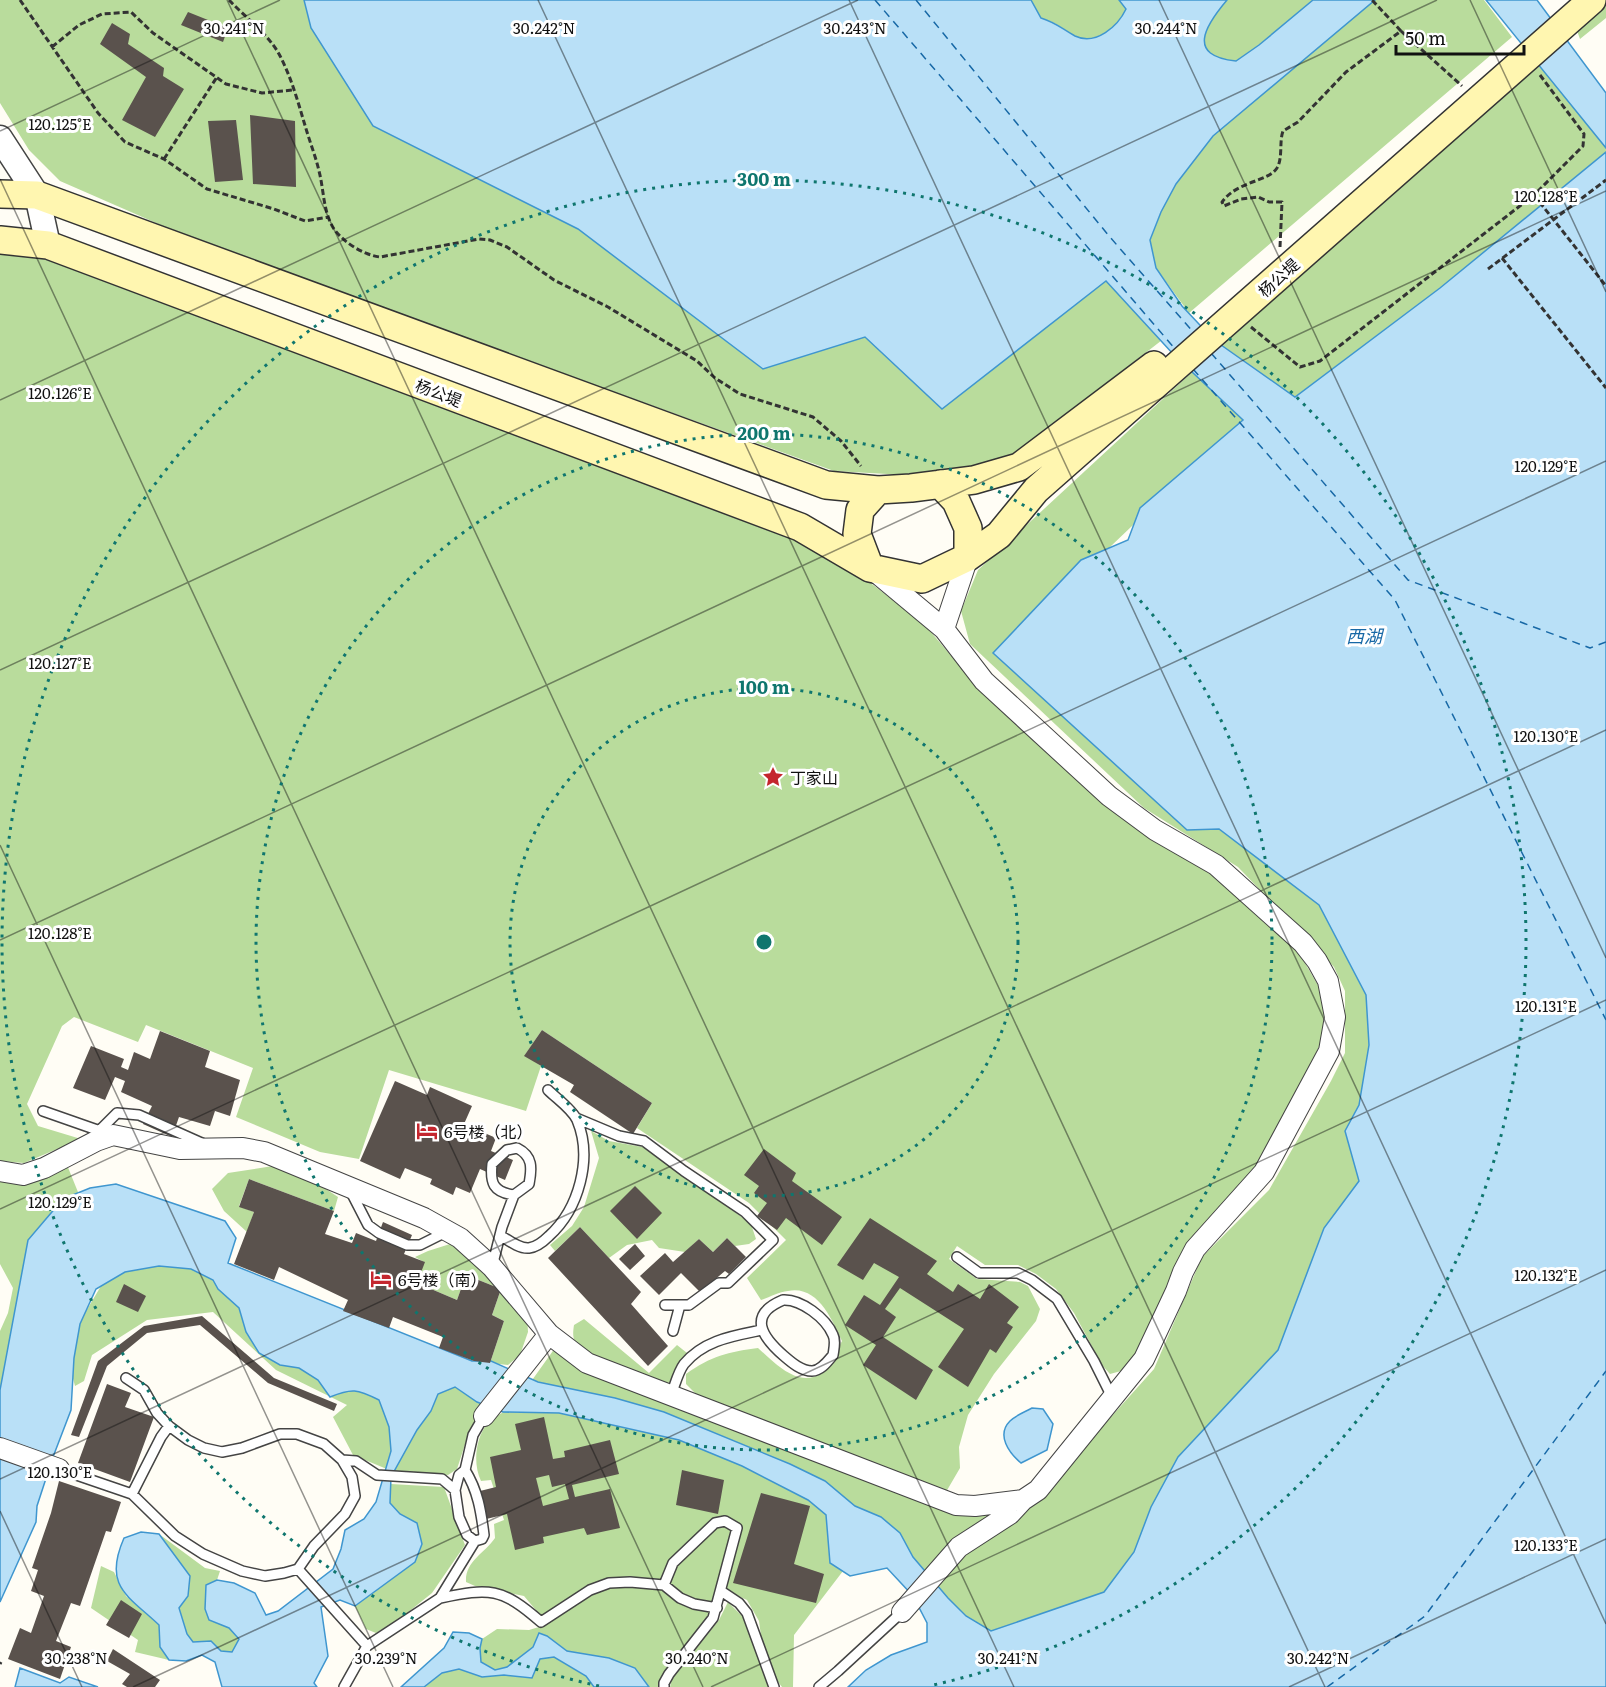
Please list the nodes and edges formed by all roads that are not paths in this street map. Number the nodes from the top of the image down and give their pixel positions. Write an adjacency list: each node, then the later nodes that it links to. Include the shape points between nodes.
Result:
1 (1592, 0): 2 (main road, 杨公堤)
2 (1568, 8): 3 (main road, 杨公堤); 3 (main road, 杨公堤, via 1526,57)
3 (1497, 72): 9 (main road, 杨公堤); 9 (main road, 杨公堤, via 1466,89 1280,251)
4 (0, 138): 6 (street)
5 (0, 194): 6 (main road, 杨公堤)
6 (37, 195): 8 (street); 12 (main road, 杨公堤, via 826,485)
7 (0, 240): 8 (main road, 杨公堤)
8 (48, 245): 14 (main road, 杨公堤, via 800,527)
9 (1222, 318): 10 (main road, 杨公堤)
10 (1165, 366): 11 (main road, 杨公堤, via 1019,467 974,480); 13 (main road, 杨公堤, via 1036,490 999,535)
11 (940, 484): 12 (main road, 杨公堤); 13 (main road, via 956,501 968,528)
12 (882, 489): 14 (main road, via 860,510 857,534)
13 (968, 557): 14 (main road, 杨公堤, via 922,579); 15 (street)
14 (870, 567): 15 (street)
15 (944, 629): 34 (street, via 984,681 1109,796 1155,830 1216,865 1303,943 1317,961 1330,990 1335,1017 1329,1052 1264,1172 1195,1249 1144,1359)
16 (548, 1090): 18 (lane)
17 (43, 1111): 19 (lane)
18 (576, 1118): 24 (lane, via 583,1139 584,1164 579,1188 560,1226 528,1248); 28 (lane, via 619,1136 644,1141 745,1212 773,1240 728,1283 719,1283 689,1305)
19 (103, 1136): 20 (street, via 44,1168 23,1175); 21 (street, via 180,1149 243,1148 264,1152)
20 (0, 1171)
21 (348, 1187): 23 (street); 23 (lane, via 368,1225 379,1233 407,1245 420,1245)
22 (514, 1195): 22 (lane, via 503,1194 494,1186 491,1176 492,1164 498,1157 517,1148 525,1151 532,1163 528,1184); 24 (lane)
23 (448, 1231): 26 (street)
24 (500, 1235): 26 (lane)
25 (957, 1257): 34 (lane, via 979,1273 1017,1273 1057,1299)
26 (492, 1267): 31 (street)
27 (665, 1305): 28 (lane)
28 (680, 1305): 30 (lane)
29 (762, 1330): 29 (lane, via 767,1342 794,1365 812,1371 820,1369 833,1354 834,1338 826,1324 791,1300 767,1309); 33 (lane, via 722,1338 702,1348 683,1365)
30 (674, 1331)
31 (549, 1334): 33 (street, via 587,1362); 35 (street)
32 (126, 1378): 36 (lane, via 144,1390)
33 (671, 1395): 44 (street)
34 (1113, 1399): 43 (street, via 1038,1490)
35 (484, 1416): 40 (lane, via 472,1435)
36 (169, 1426): 38 (lane, via 196,1444 222,1452 280,1434 297,1434 324,1444); 42 (lane)
37 (0, 1448): 39 (street)
38 (342, 1460): 41 (lane, via 356,1461 376,1474 442,1479); 47 (lane, via 352,1478 355,1496 345,1514)
39 (59, 1469): 42 (lane)
40 (465, 1470): 41 (lane, via 459,1475); 45 (lane, via 477,1494 484,1535)
41 (455, 1490): 45 (lane, via 459,1517 467,1535)
42 (132, 1494): 47 (lane, via 175,1536 222,1564 265,1576)
43 (1023, 1500): 44 (street); 46 (street, via 987,1531)
44 (956, 1505): 46 (street, via 968,1521)
45 (475, 1541): 50 (lane)
46 (964, 1543): 52 (street)
47 (298, 1569): 53 (lane)
48 (664, 1585): 49 (lane, via 673,1563 715,1523 725,1521 737,1528); 50 (lane, via 609,1583 590,1590 541,1622 506,1596 492,1592); 51 (lane, via 680,1598)
49 (722, 1591): 51 (lane); 56 (lane, via 747,1613)
50 (440, 1598): 53 (lane)
51 (717, 1608): 55 (lane, via 669,1674)
52 (902, 1612): 57 (lane)
53 (367, 1646): 54 (lane)
54 (344, 1687)
55 (664, 1687)
56 (774, 1687)
57 (819, 1687)

